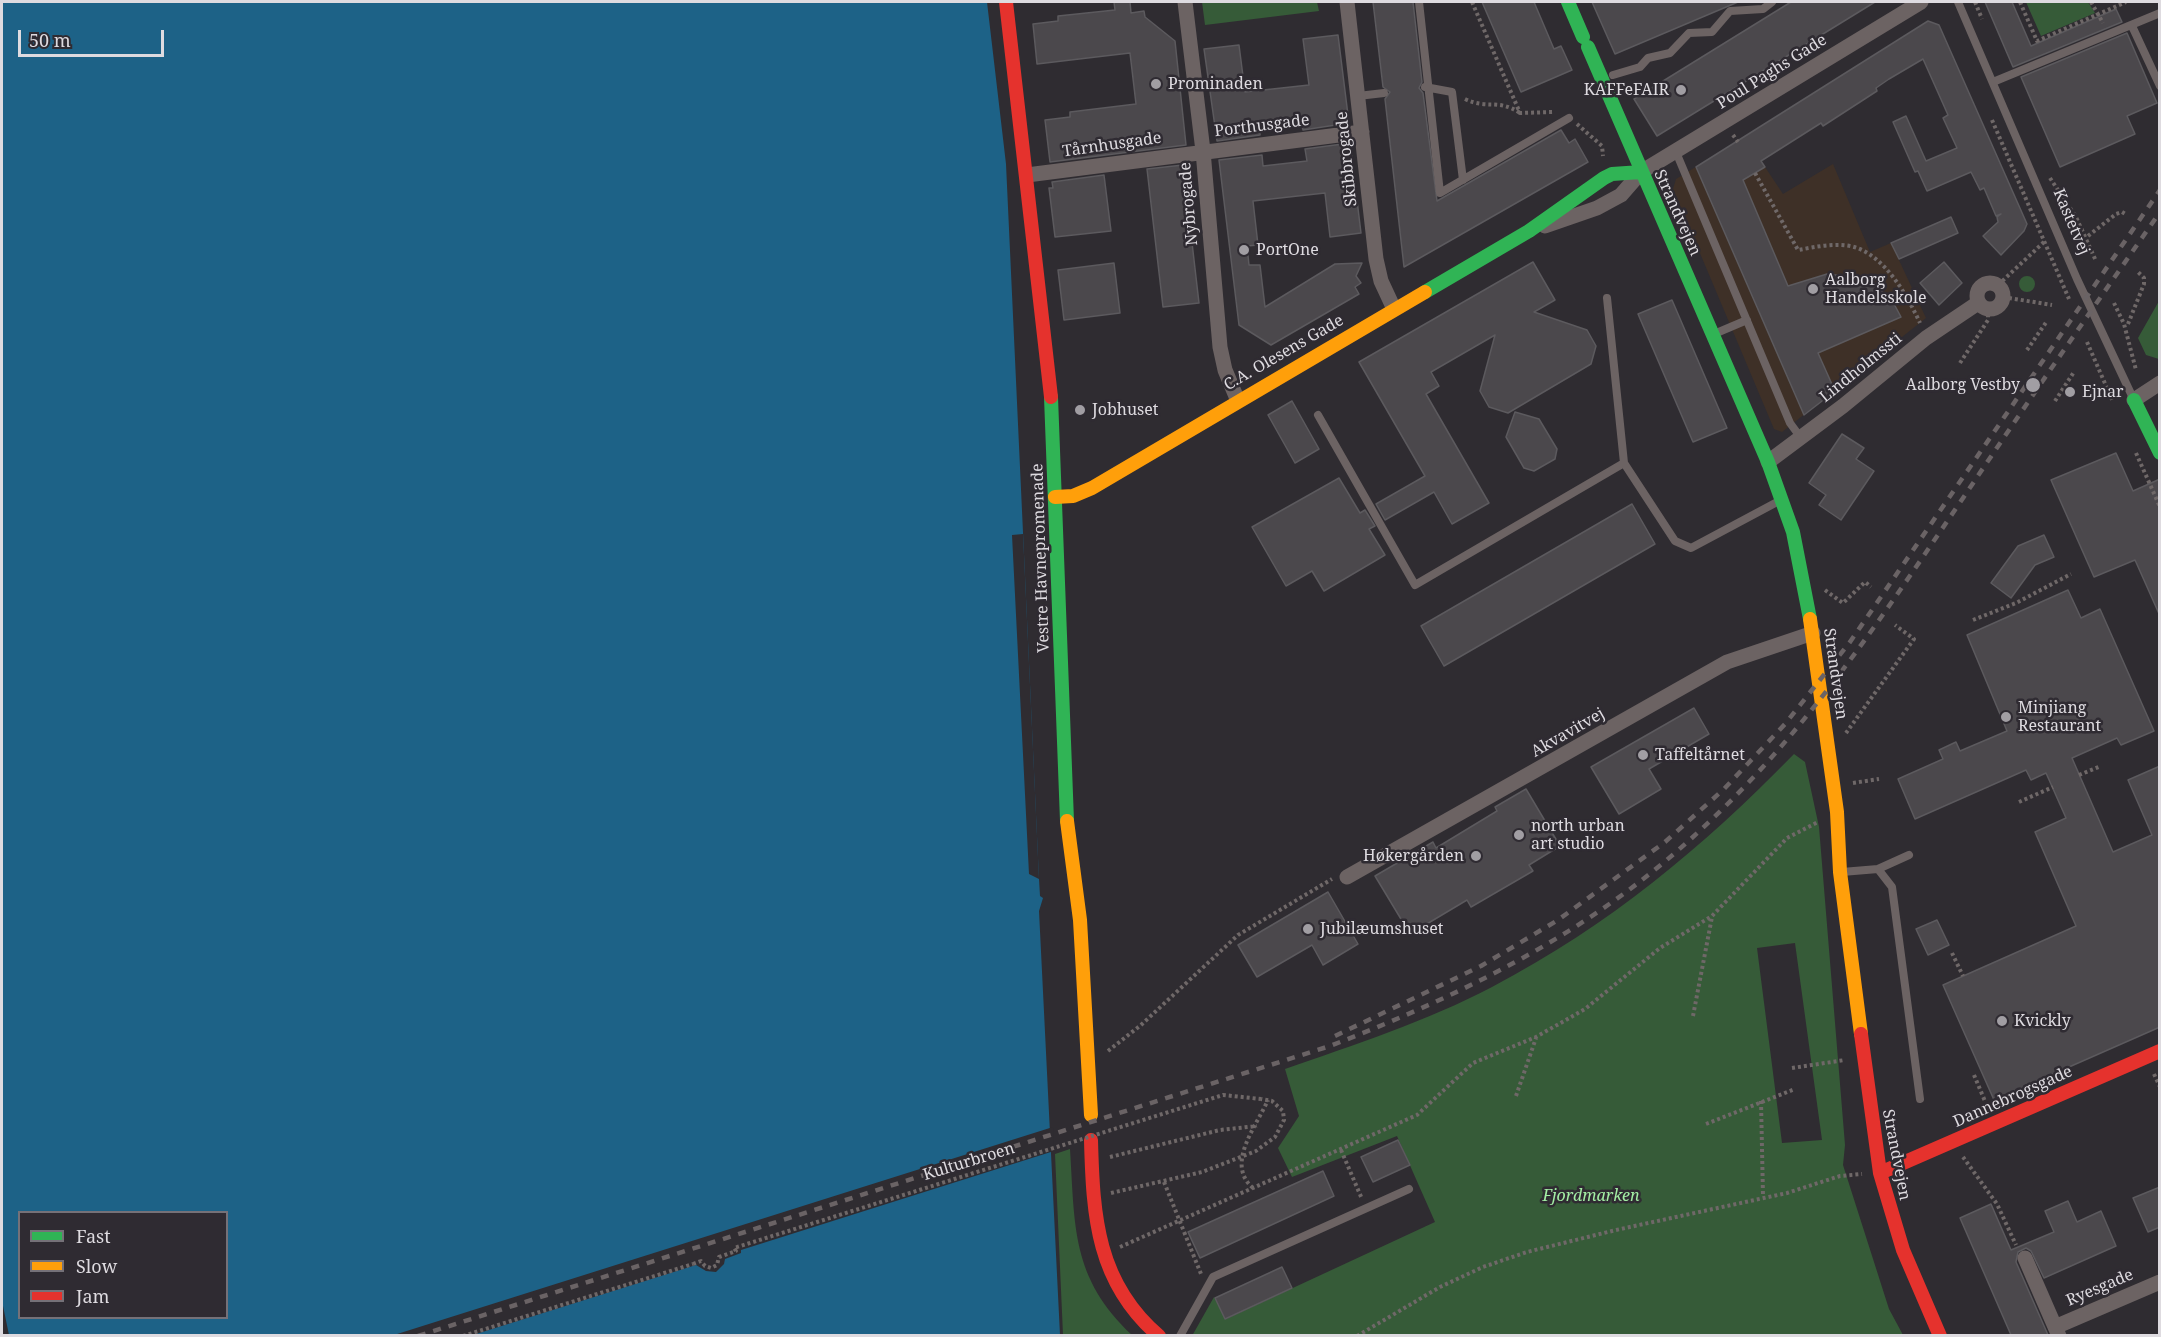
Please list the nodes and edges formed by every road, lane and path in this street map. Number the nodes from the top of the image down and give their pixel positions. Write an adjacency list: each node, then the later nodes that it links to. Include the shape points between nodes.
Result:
1 (1006, 2): 32 (street, Vestre Havnepromenade)
2 (1185, 2): 27 (street, Nybrogade)
3 (1347, 2): 23 (street, Skibbrogade)
4 (1419, 2): 20 (lane)
5 (1472, 2): 24 (path)
6 (1568, 2): 30 (street, Strandvejen)
7 (1772, 2): 17 (lane, via 1763,9 1729,9 1712,32 1689,33 1670,53 1648,58 1640,68)
8 (1921, 2): 28 (street, Poul Paghs Gade)
9 (1958, 2): 18 (lane, Kastetvej)
10 (2020, 2): 13 (path, via 2037,40)
11 (2091, 2): 13 (path)
12 (2126, 2): 13 (path)
13 (2099, 13): 16 (path)
14 (2160, 13): 15 (lane)
15 (2132, 26): 16 (lane); 19 (lane)
16 (2109, 35): 18 (lane)
17 (1613, 75)
18 (1993, 82): 59 (lane, Kastetvej, via 2081,288)
19 (2160, 86)
20 (1426, 87): 21 (lane); 34 (lane, via 1440,193)
21 (1452, 92): 24 (path, via 1486,105 1504,103); 34 (lane)
22 (1384, 93): 23 (lane)
23 (1358, 96): 26 (street, Skibbrogade)
24 (1520, 113): 25 (path, via 1563,112)
25 (1569, 118): 33 (path, via 1602,146); 34 (lane)
26 (1362, 132): 27 (street, Porthusgade); 48 (street, Skibbrogade, via 1376,259 1381,282)
27 (1203, 151): 32 (street, Tårnhusgade); 60 (street, Nybrogade, via 1220,347)
28 (1676, 152): 30 (street, Poul Paghs Gade); 49 (lane)
29 (2046, 168): 39 (path, via 2076,217)
30 (1641, 172): 33 (street, C.A. Olesens Gade); 36 (street, C.A. Olesens Gade, via 1621,195 1597,208); 52 (street, Strandvejen)
31 (1755, 173): 53 (path, via 1798,250 1854,246 1875,257 1892,276)
32 (1027, 175): 68 (street, Vestre Havnepromenade, via 1051,397)
33 (1604, 178): 36 (street, C.A. Olesens Gade)
34 (1463, 180)
35 (2127, 215): 37 (path, via 2116,214)
36 (1529, 231): 48 (street, C.A. Olesens Gade)
37 (2088, 236)
38 (2044, 242): 42 (path)
39 (2096, 261)
40 (2137, 271): 51 (path, via 2144,284)
41 (2064, 288): 44 (path)
42 (2000, 291): 46 (path); 47 (street, Lindholmssti, via 2000,305); 47 (street, Lindholmssti, via 1989,283 1981,286 1977,294)
43 (1607, 298): 66 (lane)
44 (2068, 299)
45 (2114, 303): 57 (path, via 2124,324)
46 (2052, 305)
47 (1983, 306): 53 (street, Lindholmssti); 55 (path, via 1988,321)
48 (1394, 309): 60 (street, C.A. Olesens Gade)
49 (1747, 320): 52 (lane); 63 (lane, via 1790,423)
50 (2047, 321): 54 (path)
51 (2128, 324)
52 (1713, 335): 65 (street, Strandvejen)
53 (1926, 338): 63 (street, Lindholmssti)
54 (2027, 350)
55 (1960, 363)
56 (2074, 372): 61 (path)
57 (2137, 374)
58 (2160, 383): 59 (street)
59 (2134, 400): 64 (street, Kastetvej)
60 (1238, 401): 68 (street, C.A. Olesens Gade, via 1092,488 1073,496)
61 (2055, 401)
62 (1318, 415): 66 (lane, via 1415,585)
63 (1802, 438): 65 (street, Lindholmssti)
64 (2160, 453)
65 (1768, 462): 69 (street, Strandvejen)
66 (1624, 463): 69 (lane, via 1675,541 1690,548)
67 (2149, 484): 70 (path)
68 (1055, 497): 96 (street, Vestre Havnepromenade, via 1067,833 1080,920)
69 (1783, 499): 76 (street, Strandvejen)
70 (2160, 507)
71 (2071, 574): 74 (path)
72 (1871, 587): 73 (path, via 1865,582 1843,603)
73 (1825, 590)
74 (1973, 620)
75 (1895, 625): 77 (path, via 1914,639)
76 (1813, 633): 84 (street, Strandvejen); 88 (street, Akvavitvej, via 1727,662)
77 (1844, 736)
78 (2101, 766): 79 (path)
79 (2079, 775)
80 (1879, 779): 81 (path)
81 (1850, 784)
82 (2053, 787): 83 (path)
83 (2019, 802)
84 (1837, 812): 87 (street, Strandvejen); 89 (path, via 1787,838)
85 (1909, 855): 86 (lane)
86 (1878, 869): 87 (lane); 103 (lane, via 1892,887)
87 (1840, 872): 95 (street, Strandvejen)
88 (1347, 877): 96 (path, via 1319,885 1238,935 1141,1026)
89 (1712, 916): 92 (path); 93 (path, via 1660,948 1585,1009)
90 (1952, 953): 91 (path)
91 (1963, 976)
92 (1693, 1017)
93 (1536, 1037): 102 (path); 112 (path, via 1473,1063 1417,1115)
94 (2160, 1051): 107 (street, Dannebrogsgade)
95 (1864, 1057): 97 (path); 115 (street, Strandvejen)
96 (1089, 1066): 106 (street, Vestre Havnepromenade)
97 (1792, 1068)
98 (1974, 1075): 101 (path)
99 (1795, 1089): 105 (path)
100 (1989, 1089): 101 (path)
101 (1981, 1092): 107 (path)
102 (1516, 1096)
103 (1920, 1099)
104 (1268, 1100): 109 (path); 113 (path, via 1280,1105 1283,1111 1280,1129 1267,1145); 128 (path, Kulturbroen, bridge, via 1223,1095 734,1248 736,1251 719,1257 717,1265 711,1268 701,1261)
105 (1761, 1101): 108 (path); 120 (path)
106 (1090, 1115)
107 (1995, 1123): 111 (street, Dannebrogsgade)
108 (1706, 1124)
109 (1257, 1126): 113 (path); 114 (path, via 1220,1130)
110 (1091, 1140): 114 (street)
111 (1952, 1142): 115 (street, Dannebrogsgade); 124 (path, via 1997,1204)
112 (1341, 1150): 117 (path); 121 (path)
113 (1241, 1156): 116 (path); 117 (path, via 1242,1175)
114 (1092, 1162): 119 (street)
115 (1880, 1173): 120 (path, via 1840,1176 1787,1193); 132 (street, Strandvejen, via 1904,1250)
116 (1164, 1182): 119 (path); 122 (path)
117 (1253, 1188): 122 (path)
118 (1409, 1189): 121 (lane)
119 (1092, 1196): 123 (street)
120 (1763, 1196): 131 (path, via 1616,1230 1483,1267)
121 (1366, 1208): 125 (lane)
122 (1179, 1220): 123 (path); 125 (path, via 1202,1275)
123 (1104, 1255): 129 (street, via 1130,1308)
124 (2025, 1258): 127 (street, Ryesgade)
125 (1213, 1277): 130 (lane)
126 (2160, 1282): 127 (street, Ryesgade)
127 (2057, 1331)
128 (463, 1335)
129 (1159, 1335)
130 (1180, 1335)
131 (1357, 1335)
132 (1940, 1335)

